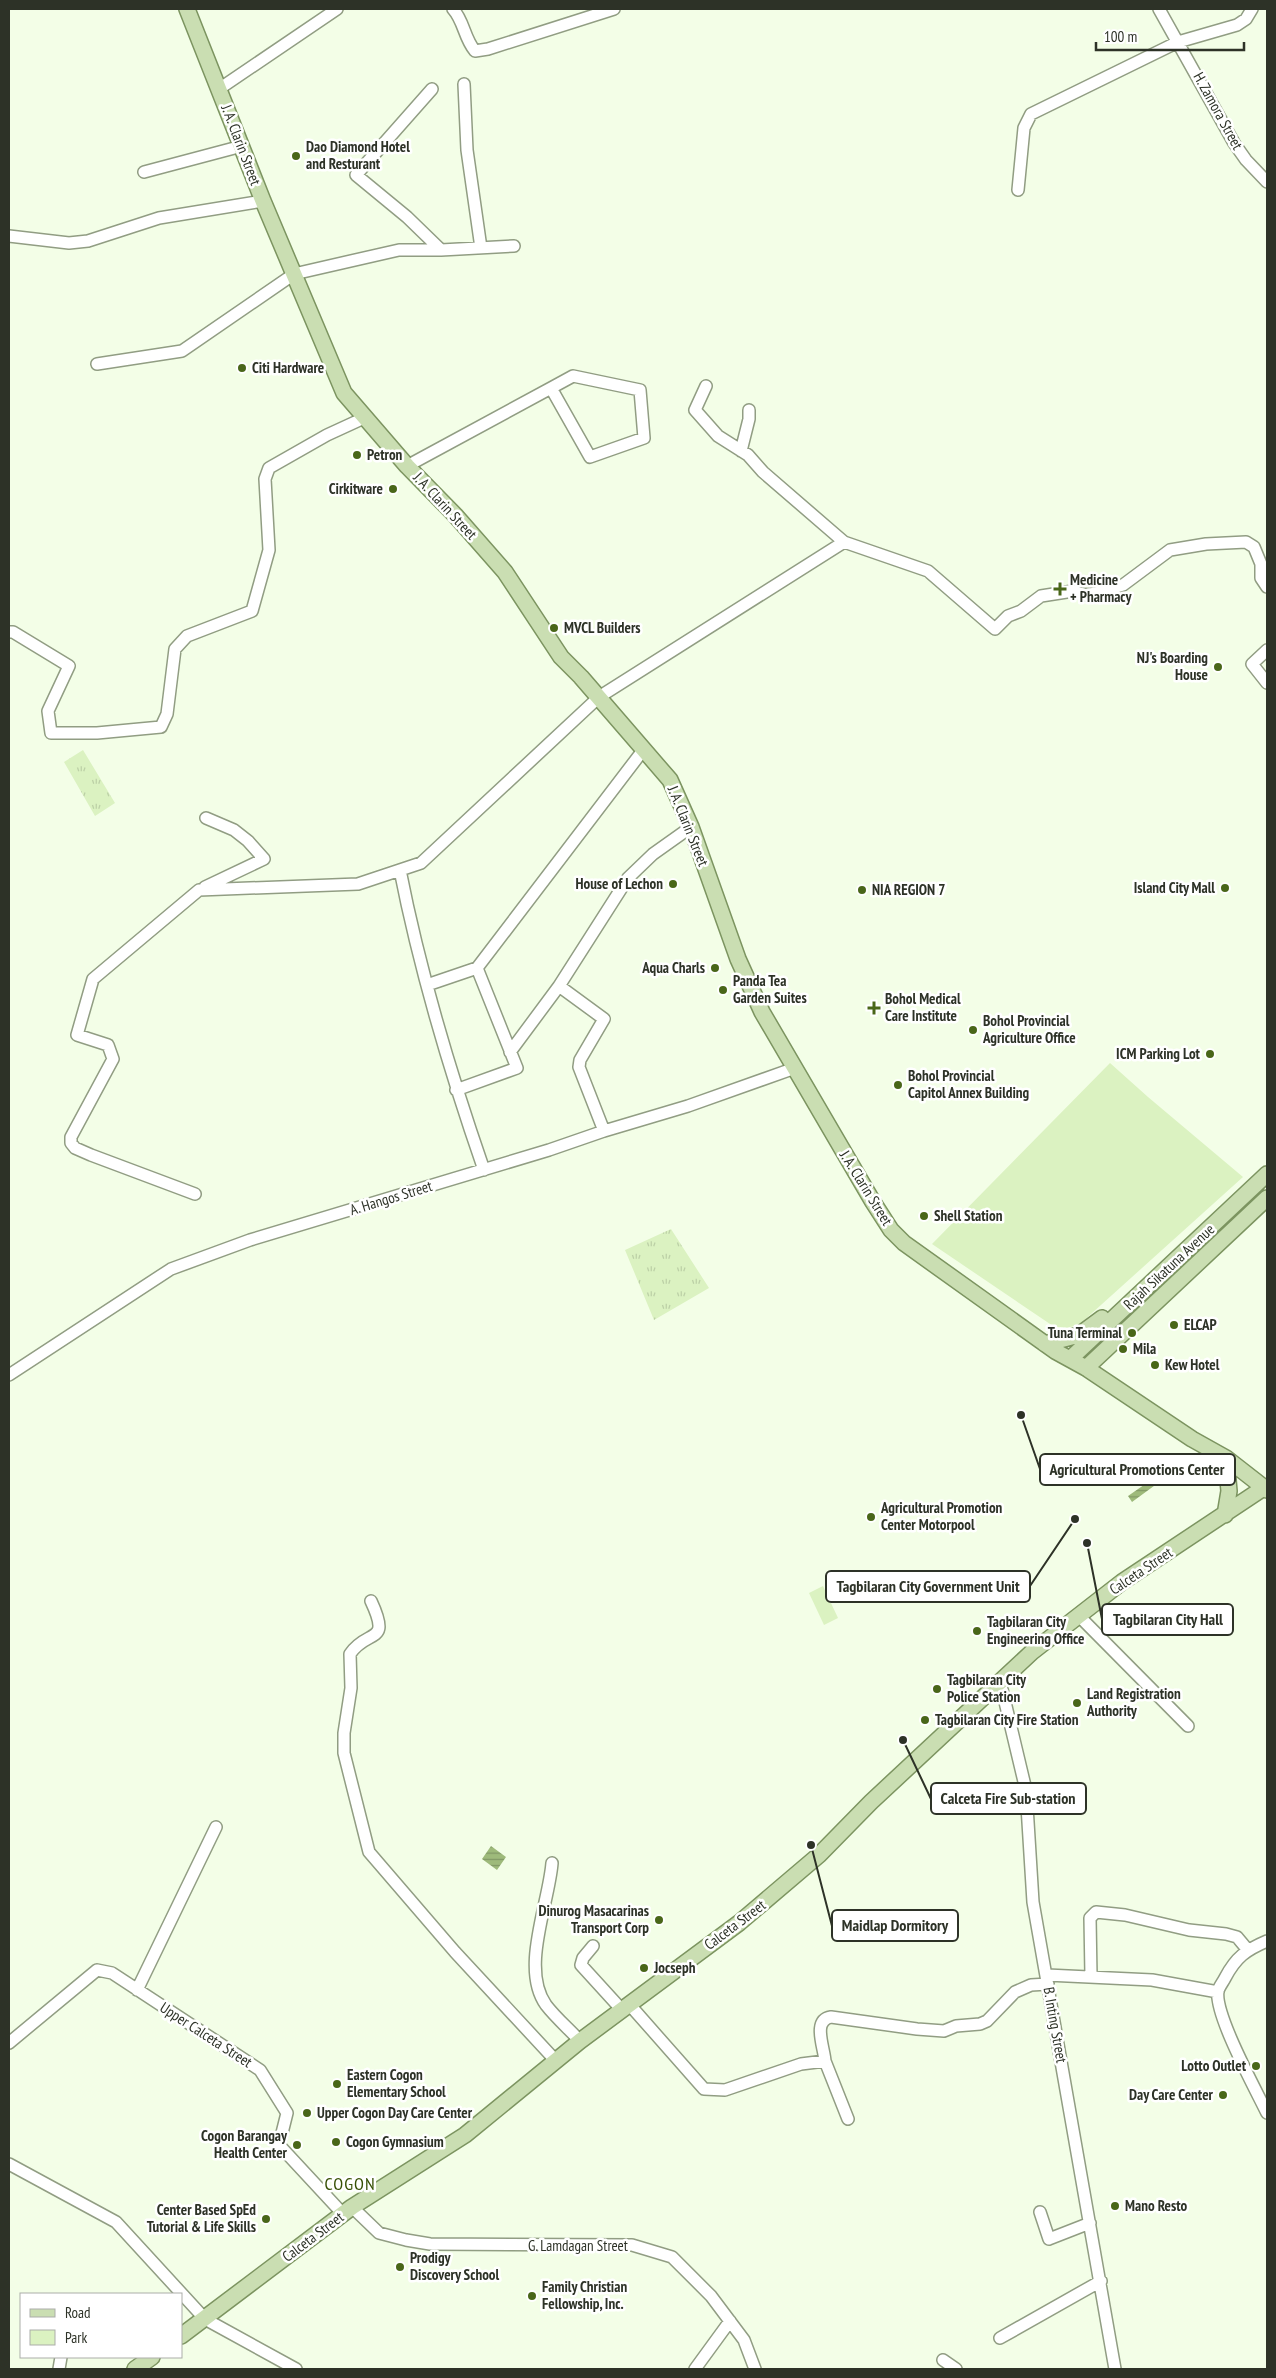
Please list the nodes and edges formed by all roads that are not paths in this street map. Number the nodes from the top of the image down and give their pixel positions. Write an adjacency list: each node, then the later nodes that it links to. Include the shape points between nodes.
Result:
1 (188, 9): 9 (main road, J. A. Clarin Street)
2 (337, 9): 9 (street)
3 (453, 9): 4 (street, via 461,18 464,34 475,51)
4 (614, 9)
5 (1159, 9): 7 (street, H. Zamora Street)
6 (1252, 9): 7 (street, via 1237,25)
7 (1178, 42): 13 (street, H. Zamora Street, via 1234,143); 14 (street, via 1031,114 1024,128)
8 (464, 84): 18 (street, via 467,150)
9 (219, 89): 11 (main road, J. A. Clarin Street)
10 (432, 89): 19 (street, via 356,175)
11 (242, 146): 12 (street); 15 (main road, J. A. Clarin Street)
12 (144, 172)
13 (1267, 182)
14 (1018, 190)
15 (263, 201): 16 (street, via 159,218 69,243); 20 (main road, J. A. Clarin Street)
16 (9, 236)
17 (514, 246): 18 (street)
18 (481, 248): 19 (street)
19 (441, 250): 20 (street, via 399,250)
20 (294, 274): 21 (street, via 182,351); 25 (main road, J. A. Clarin Street, via 344,392)
21 (97, 364)
22 (706, 386): 26 (street, via 695,410 718,436)
23 (551, 388): 23 (street, via 573,376 640,390 644,438 590,457); 27 (street)
24 (749, 410): 26 (street)
25 (364, 418): 27 (main road, J. A. Clarin Street); 30 (street, via 270,468 265,479 269,550 252,611 187,636 175,649 167,714 161,727 97,733 50,733 48,711 69,666)
26 (741, 451): 28 (street)
27 (407, 466): 33 (main road, J. A. Clarin Street, via 506,572 561,657)
28 (844, 542): 29 (street, via 928,572 995,629 1008,616 1021,611 1040,596 1072,591 1086,595 1123,585 1170,550 1206,544 1246,542 1254,547 1261,564 1261,578); 33 (street)
29 (1267, 587)
30 (9, 632)
31 (1267, 650): 32 (street, via 1252,664)
32 (1267, 683)
33 (599, 697): 34 (main road, J. A. Clarin Street); 37 (street, via 421,863)
34 (644, 749): 36 (main road, J. A. Clarin Street, via 670,780); 39 (street)
35 (206, 818): 38 (street, via 234,830 248,840 264,859)
36 (691, 827): 41 (street, via 653,854 628,878); 43 (main road, J. A. Clarin Street, via 738,959 762,1012)
37 (400, 870): 38 (street, via 358,884); 40 (street)
38 (199, 890): 49 (street, via 94,978 77,1035 108,1045 113,1059 71,1143 91,1155)
39 (476, 968): 40 (street); 42 (street)
40 (428, 985): 44 (street)
41 (559, 986): 42 (street); 45 (street, via 604,1019 579,1067)
42 (510, 1052): 44 (street, via 517,1068)
43 (795, 1068): 45 (street, A. Hangos Street, via 688,1106); 52 (main road, J. A. Clarin Street, via 891,1230 904,1243)
44 (456, 1090): 46 (street)
45 (604, 1131): 46 (street, A. Hangos Street)
46 (484, 1170): 55 (street, A. Hangos Street, via 250,1240 171,1269)
47 (1267, 1174): 48 (main road, Rajah Sikatuna Avenue)
48 (1248, 1192): 50 (main road); 51 (main road, Rajah Sikatuna Avenue)
49 (195, 1194)
50 (1264, 1201): 54 (main road)
51 (1122, 1310): 52 (main road, via 1105,1316 1079,1335); 53 (main road, Rajah Sikatuna Avenue)
52 (1045, 1344): 53 (main road, J. A. Clarin Street)
53 (1070, 1360): 54 (main road, J. A. Clarin Street)
54 (1086, 1368): 56 (main road, J. A. Clarin Street, via 1184,1434)
55 (9, 1375)
56 (1226, 1458): 57 (main road, J. A. Clarin Street); 58 (main road, via 1229,1491)
57 (1266, 1487): 58 (main road, Calceta Street)
58 (1225, 1515): 60 (main road, Calceta Street, via 1122,1582)
59 (371, 1601): 75 (street, via 379,1630 350,1654 351,1688 344,1734 349,1774 369,1852 455,1952)
60 (1079, 1616): 61 (main road, Calceta Street); 62 (street)
61 (1000, 1681): 69 (street, B. Inting Street, via 1026,1790 1033,1902); 72 (main road, Calceta Street, via 776,1894)
62 (1188, 1726)
63 (216, 1827): 70 (street)
64 (552, 1863): 73 (street, via 537,1942 536,1968 540,1992 546,2004)
65 (1267, 1941): 67 (street)
66 (593, 1946): 72 (street, via 581,1965)
67 (1247, 1949): 68 (street, via 1237,1937 1226,1934 1096,1912 1090,1918); 71 (street, via 1232,1965)
68 (1091, 1976): 69 (street); 71 (street, via 1152,1980)
69 (1047, 1979): 76 (street, via 1015,1992 987,2021 944,2031 825,2018 820,2036); 82 (street, B. Inting Street)
70 (137, 1990): 74 (street, Upper Calceta Street, via 112,1974 96,1970); 80 (street, Upper Calceta Street, via 260,2070 287,2113 279,2145)
71 (1218, 1992): 77 (street, via 1221,2011)
72 (626, 2007): 73 (main road, Calceta Street); 76 (street, via 704,2089 725,2090 801,2064)
73 (580, 2041): 75 (main road, Calceta Street)
74 (9, 2043)
75 (556, 2061): 80 (main road, Calceta Street, via 465,2135)
76 (825, 2061): 78 (street)
77 (1267, 2113)
78 (848, 2119)
79 (9, 2164): 84 (street, via 116,2222)
80 (348, 2211): 86 (main road, Calceta Street); 87 (street, G. Lamdagan Street, via 379,2233 439,2244 632,2245 672,2257 711,2296)
81 (1040, 2212): 82 (street, via 1049,2239)
82 (1090, 2223): 83 (street, B. Inting Street)
83 (1101, 2281): 89 (street); 99 (street, B. Inting Street)
84 (181, 2293)
85 (182, 2294): 86 (street)
86 (205, 2319): 88 (main road, Calceta Street); 93 (street)
87 (730, 2321): 94 (street); 97 (street, G. Lamdagan Street, via 744,2340)
88 (182, 2335)
89 (1000, 2338)
90 (151, 2358): 92 (main road)
91 (943, 2360): 98 (street)
92 (135, 2369)
93 (296, 2369)
94 (695, 2369)
95 (700, 2369): 96 (street)
96 (704, 2369)
97 (755, 2369)
98 (956, 2369)
99 (1115, 2369)

